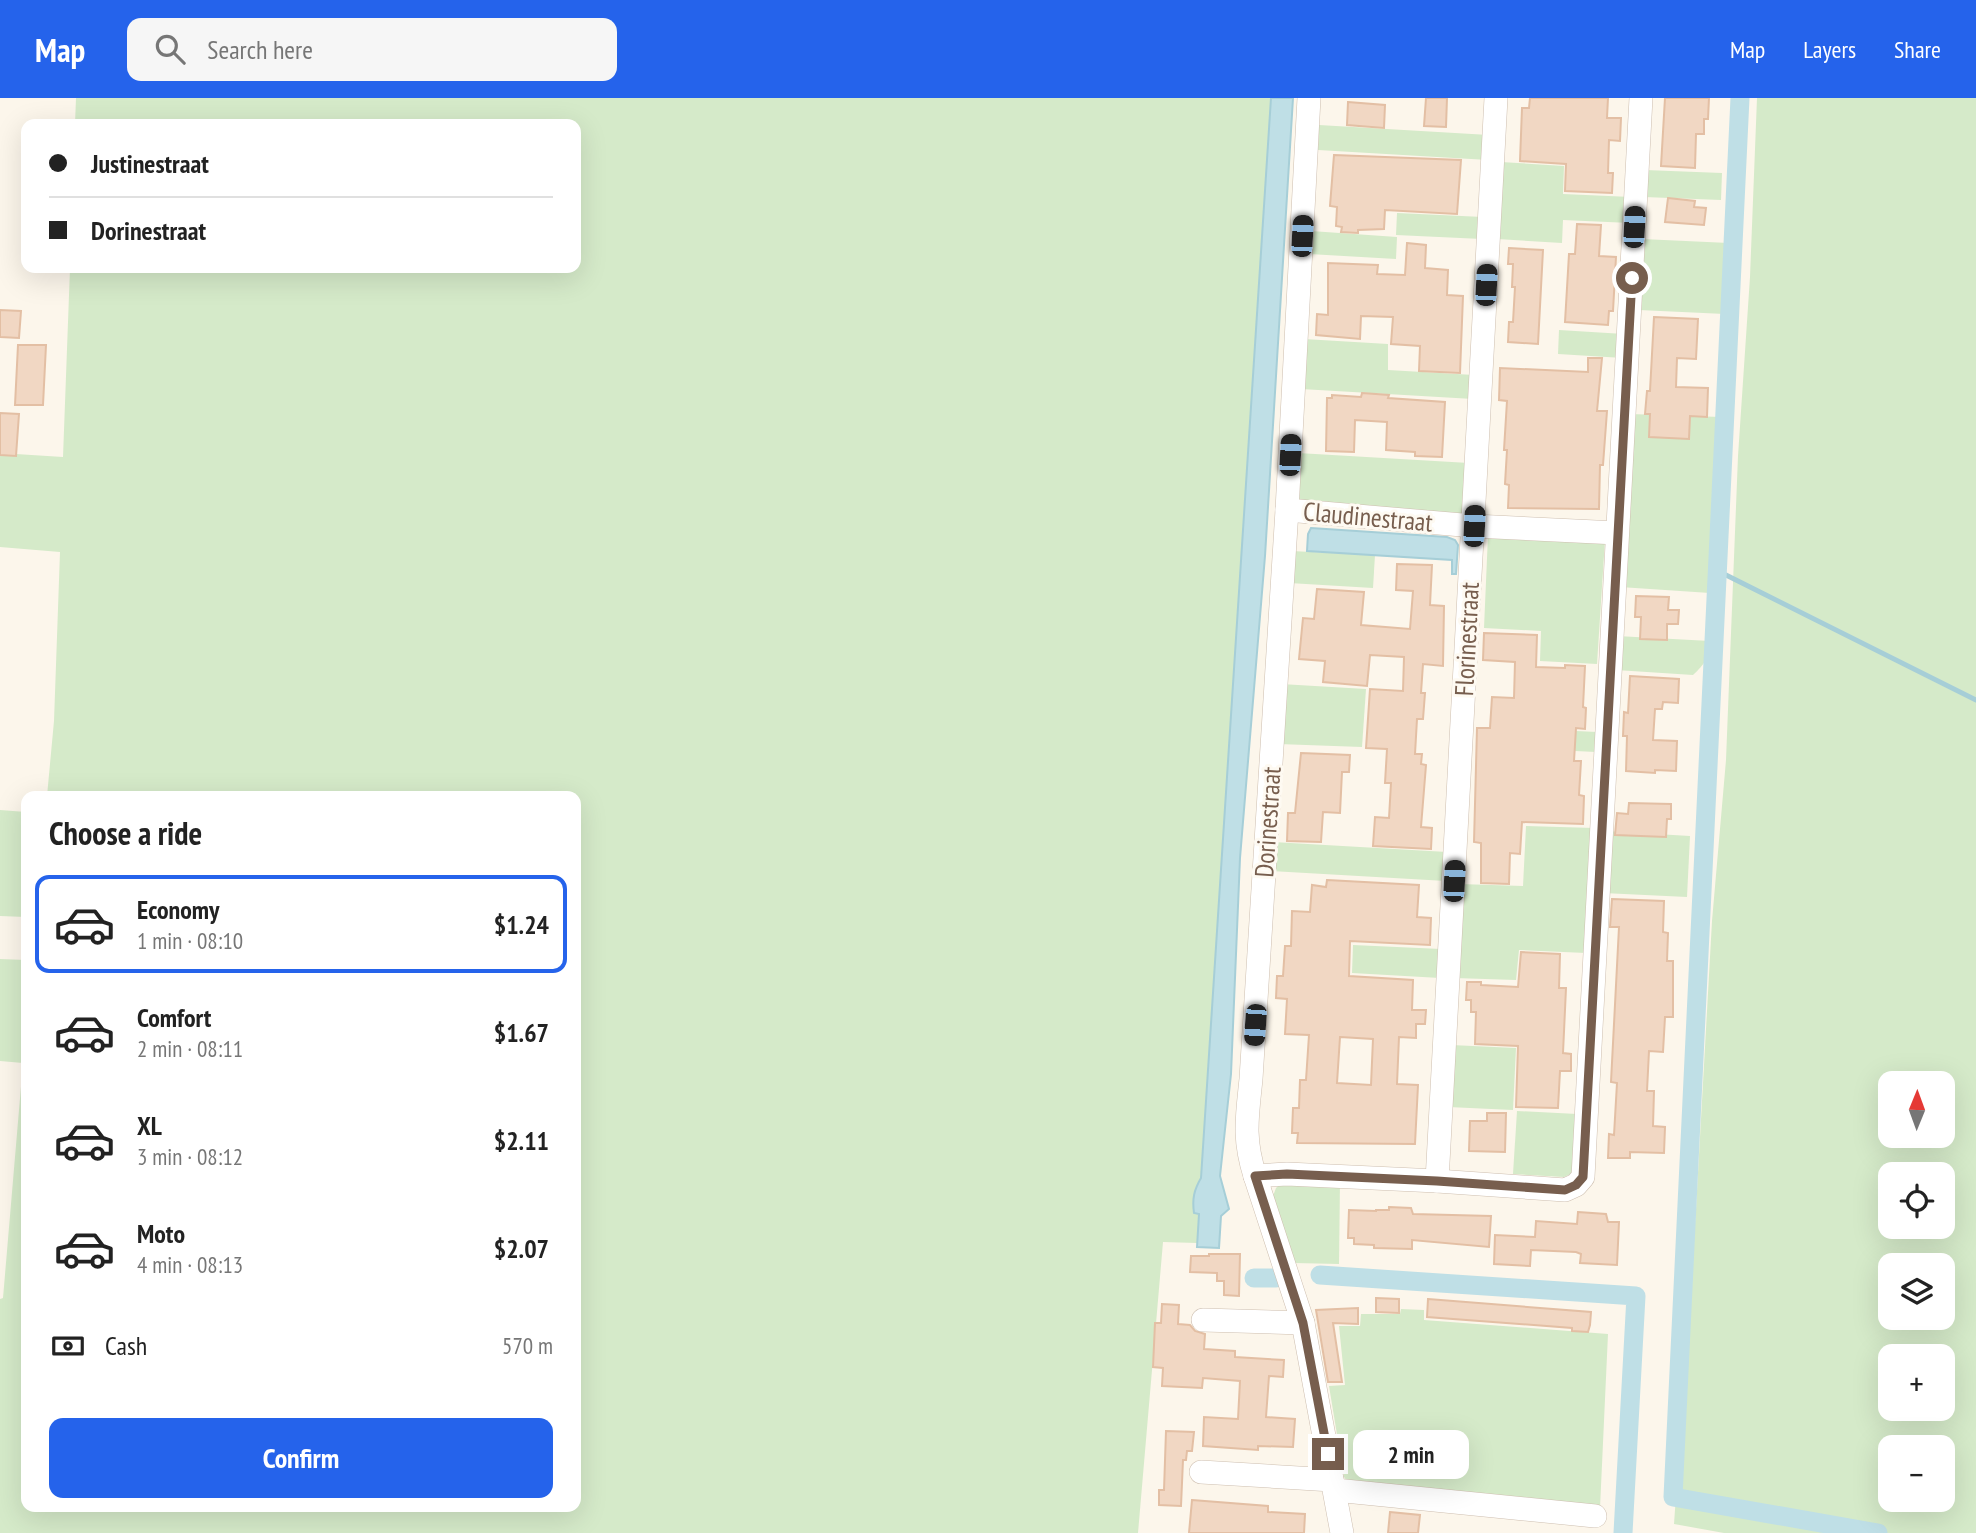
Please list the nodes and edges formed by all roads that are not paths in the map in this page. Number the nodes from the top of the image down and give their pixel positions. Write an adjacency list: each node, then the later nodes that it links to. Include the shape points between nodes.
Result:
1 (1309, 98): 4 (street, Dorinestraat)
2 (1496, 98): 5 (street, Florinestraat)
3 (1641, 98): 6 (street)
4 (1287, 510): 5 (street, Claudinestraat); 7 (street, Dorinestraat, via 1246,1131)
5 (1474, 526): 6 (street, Claudinestraat); 8 (street, Florinestraat)
6 (1617, 533): 8 (street, via 1583,1177 1565,1190)
7 (1255, 1176): 8 (street); 10 (street, Dorinestraat)
8 (1437, 1181)
9 (1203, 1320): 10 (street)
10 (1303, 1323): 12 (street, Dorinestraat)
11 (1201, 1472): 12 (street)
12 (1334, 1485): 13 (street); 14 (street, Dorinestraat)
13 (1595, 1516)
14 (1342, 1533)

